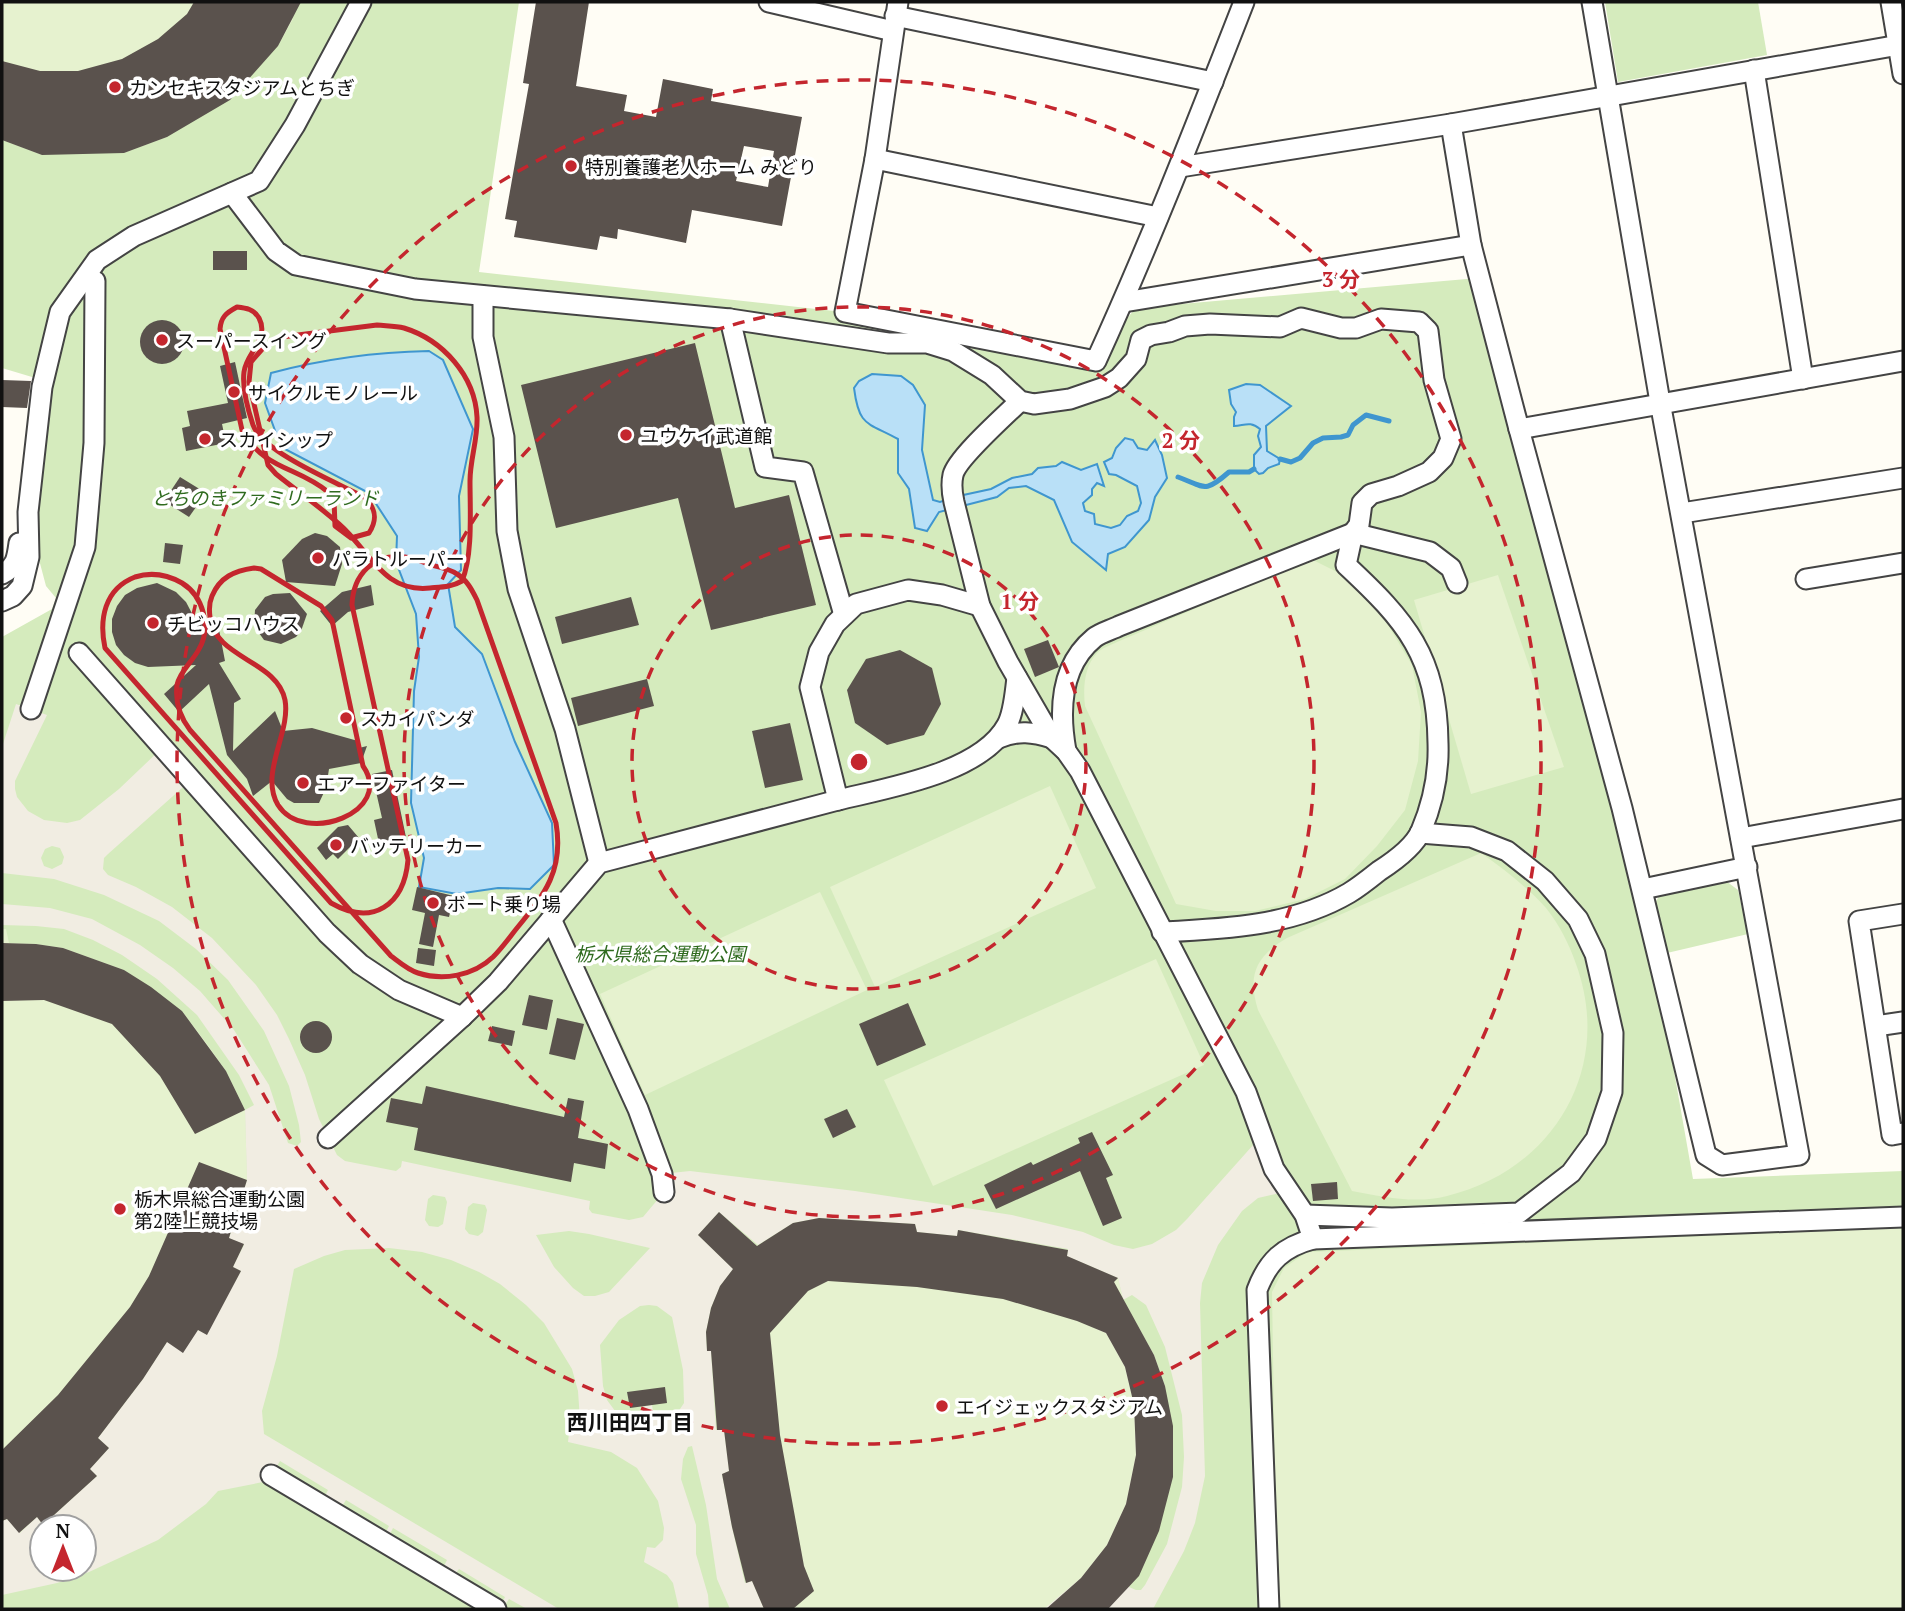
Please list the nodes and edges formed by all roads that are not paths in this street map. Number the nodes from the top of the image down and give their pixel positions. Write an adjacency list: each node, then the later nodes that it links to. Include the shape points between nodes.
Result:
1 (361, 2): 15 (street, via 295,125 259,181)
2 (769, 2): 6 (street)
3 (1248, 2): 10 (street)
4 (1592, 2): 11 (street)
5 (1891, 2): 7 (street)
6 (895, 16): 10 (street); 13 (street)
7 (1899, 45): 8 (street); 9 (street)
8 (1754, 70): 11 (street); 23 (street)
9 (1903, 74)
10 (1213, 82): 14 (street)
11 (1608, 95): 12 (street); 25 (street)
12 (1451, 124): 14 (street); 17 (street)
13 (875, 159): 16 (street); 20 (street, via 845,312 1096,361)
14 (1180, 167): 16 (street)
15 (232, 193): 19 (street, via 276,251 296,265 415,289); 28 (street, via 134,236 97,260 60,312 42,387)
16 (1158, 217): 20 (street)
17 (1471, 245): 20 (street); 26 (street)
18 (95, 281): 40 (street, via 94,443 85,547)
19 (484, 296): 21 (street); 47 (street, via 484,337 504,438 508,531 518,589 565,729)
20 (1124, 302)
21 (730, 318): 24 (street, via 888,343 927,343 953,351 992,375); 37 (street, via 765,467 803,472)
22 (1903, 361): 23 (street)
23 (1803, 379): 25 (street)
24 (1020, 401): 30 (street, via 1053,403 1105,387 1136,359 1141,340 1185,326 1280,327 1301,318 1350,328 1381,320 1419,322 1428,331 1434,380 1451,439 1448,449 1429,472 1371,494 1362,503); 36 (street, via 953,472 954,502)
25 (1660, 402): 26 (street); 29 (street)
26 (1520, 429): 49 (street)
27 (1903, 478): 29 (street)
28 (28, 512): 32 (street, via 16,562); 35 (street, via 29,557 22,586)
29 (1682, 513): 46 (street)
30 (1353, 533): 34 (street, via 1430,552 1451,568); 42 (street, via 1094,638 1066,680); 45 (street, via 1346,565 1385,601 1415,640 1431,679 1439,772)
31 (1903, 563): 33 (street)
32 (2, 574)
33 (1806, 579)
34 (1457, 583)
35 (2, 601)
36 (980, 606): 37 (street, via 908,590 856,604); 39 (street)
37 (844, 615): 43 (street, via 819,652 810,687)
38 (79, 653): 53 (street, via 335,941 399,990)
39 (1017, 678): 41 (street, via 1009,723); 42 (street)
40 (31, 709)
41 (999, 737): 42 (street, via 1027,732); 43 (street, via 946,772)
42 (1059, 745): 52 (street, via 1080,771)
43 (838, 800): 47 (street)
44 (1903, 809): 46 (street)
45 (1420, 833): 52 (street, via 1393,862 1347,894 1296,915 1253,925); 59 (street, via 1471,837 1507,851 1545,881 1578,919 1595,954 1614,1033 1612,1092 1596,1139 1571,1172 1519,1213 1392,1218)
46 (1741, 838): 48 (street)
47 (599, 863): 51 (street)
48 (1747, 867): 49 (street); 49 (street, via 1799,1155 1722,1165 1706,1155)
49 (1643, 889)
50 (1903, 914): 55 (street, via 1859,921)
51 (551, 919): 53 (street); 58 (street, via 638,1110 662,1174)
52 (1162, 932): 59 (street, via 1246,1092 1274,1169)
53 (462, 1017): 57 (street)
54 (1903, 1022): 55 (street)
55 (1875, 1026): 56 (street, via 1892,1135)
56 (1903, 1133)
57 (328, 1138)
58 (664, 1192)
59 (1305, 1214): 61 (street)
60 (1903, 1217): 61 (street)
61 (1313, 1239): 64 (street, via 1292,1244 1264,1270 1257,1290)
62 (271, 1475): 63 (street)
63 (496, 1609)
64 (1269, 1609)

